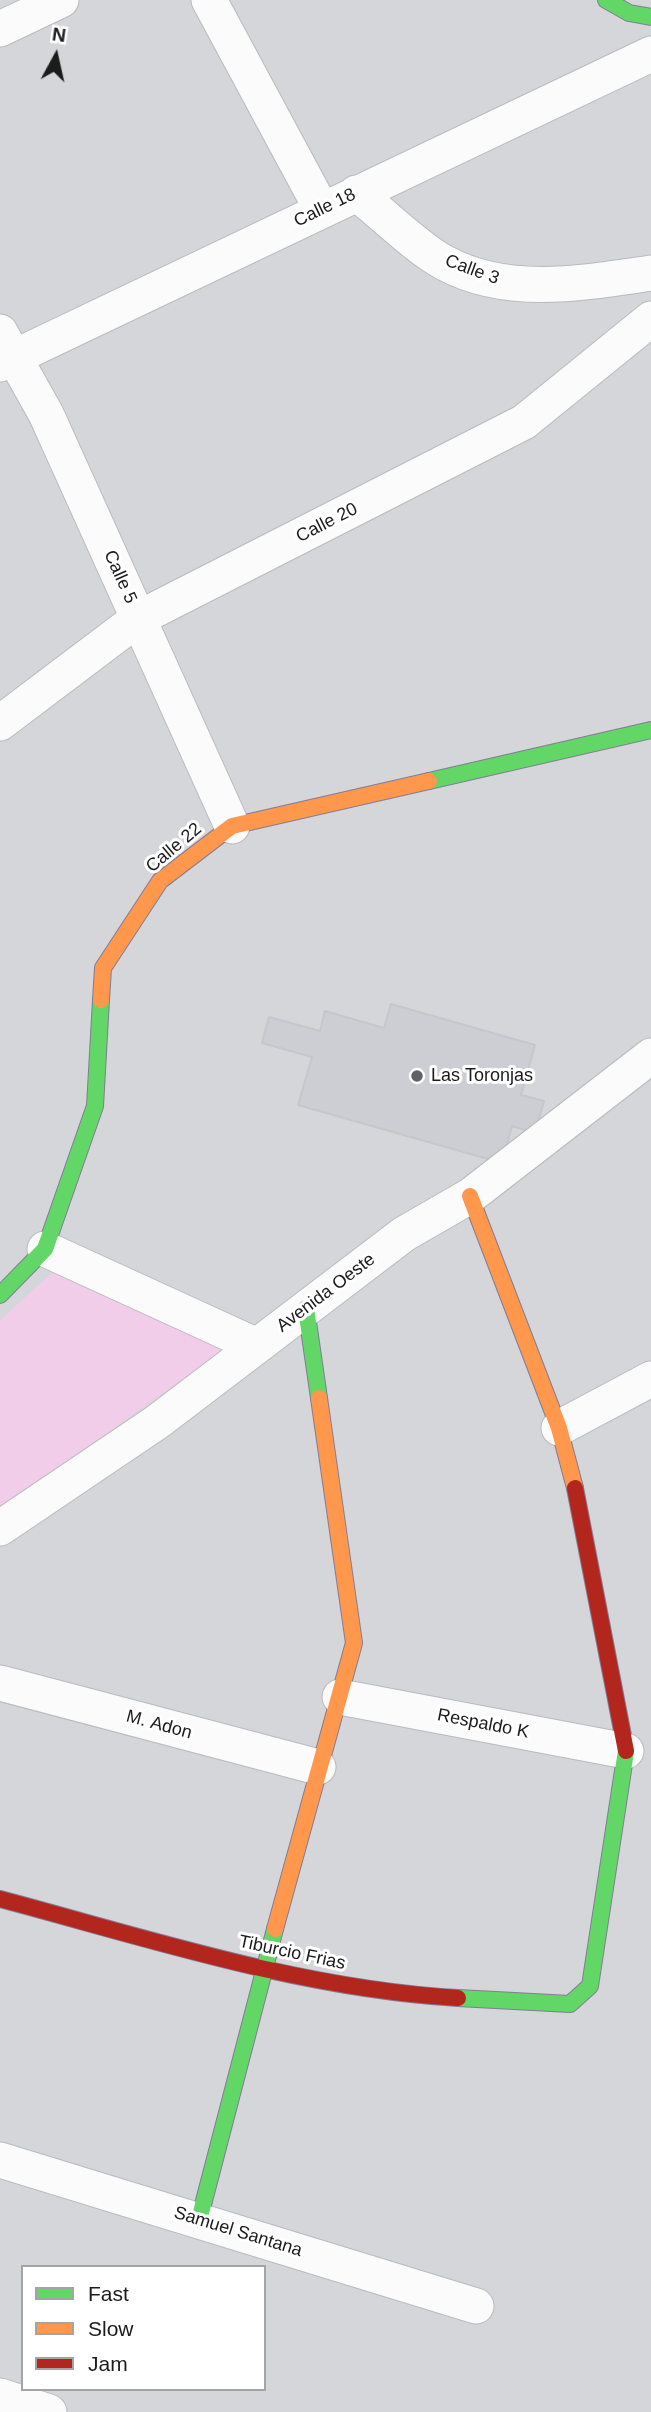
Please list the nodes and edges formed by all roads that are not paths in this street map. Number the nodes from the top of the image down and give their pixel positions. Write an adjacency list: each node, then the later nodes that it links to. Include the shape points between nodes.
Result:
1 (61, 0): 5 (street)
2 (209, 0): 8 (street)
3 (606, 0): 4 (street, via 629,13)
4 (651, 17)
5 (0, 29)
6 (651, 54): 7 (street, Calle 18)
7 (356, 193): 8 (street, Calle 18); 9 (street, Calle 3, via 445,263 500,282 566,286)
8 (322, 210): 11 (street, Calle 18)
9 (651, 273)
10 (651, 319): 12 (street, Calle 20, via 524,422)
11 (4, 350): 12 (street, Calle 5, via 46,414)
12 (139, 618): 13 (street, Calle 20); 15 (street, Calle 5)
13 (0, 723)
14 (651, 730): 15 (street, Calle 22)
15 (232, 826): 18 (street, Calle 22, via 160,881 103,968 95,1106)
16 (651, 1056): 17 (street, Avenida Oeste)
17 (470, 1196): 20 (street, Avenida Oeste, via 404,1234); 23 (street)
18 (45, 1249): 19 (street, Calle 22); 21 (street)
19 (0, 1295)
20 (306, 1308): 21 (street, Avenida Oeste); 26 (street, via 354,1643)
21 (257, 1346): 24 (street, Avenida Oeste, via 157,1422)
22 (651, 1379): 23 (street)
23 (559, 1428): 27 (street)
24 (0, 1528)
25 (0, 1683): 28 (street, M. Adon)
26 (340, 1698): 27 (street, Respaldo K); 28 (street)
27 (626, 1751): 30 (street, Tiburcio Frias, via 590,1986 580,1998 570,2004 394,1994)
28 (318, 1767): 30 (street)
29 (0, 1899): 30 (street, Tiburcio Frias)
30 (265, 1969): 32 (street)
31 (0, 2160): 32 (street, Samuel Santana)
32 (200, 2221): 33 (street, Samuel Santana)
33 (476, 2306)
34 (0, 2396): 35 (street)
35 (49, 2412)

